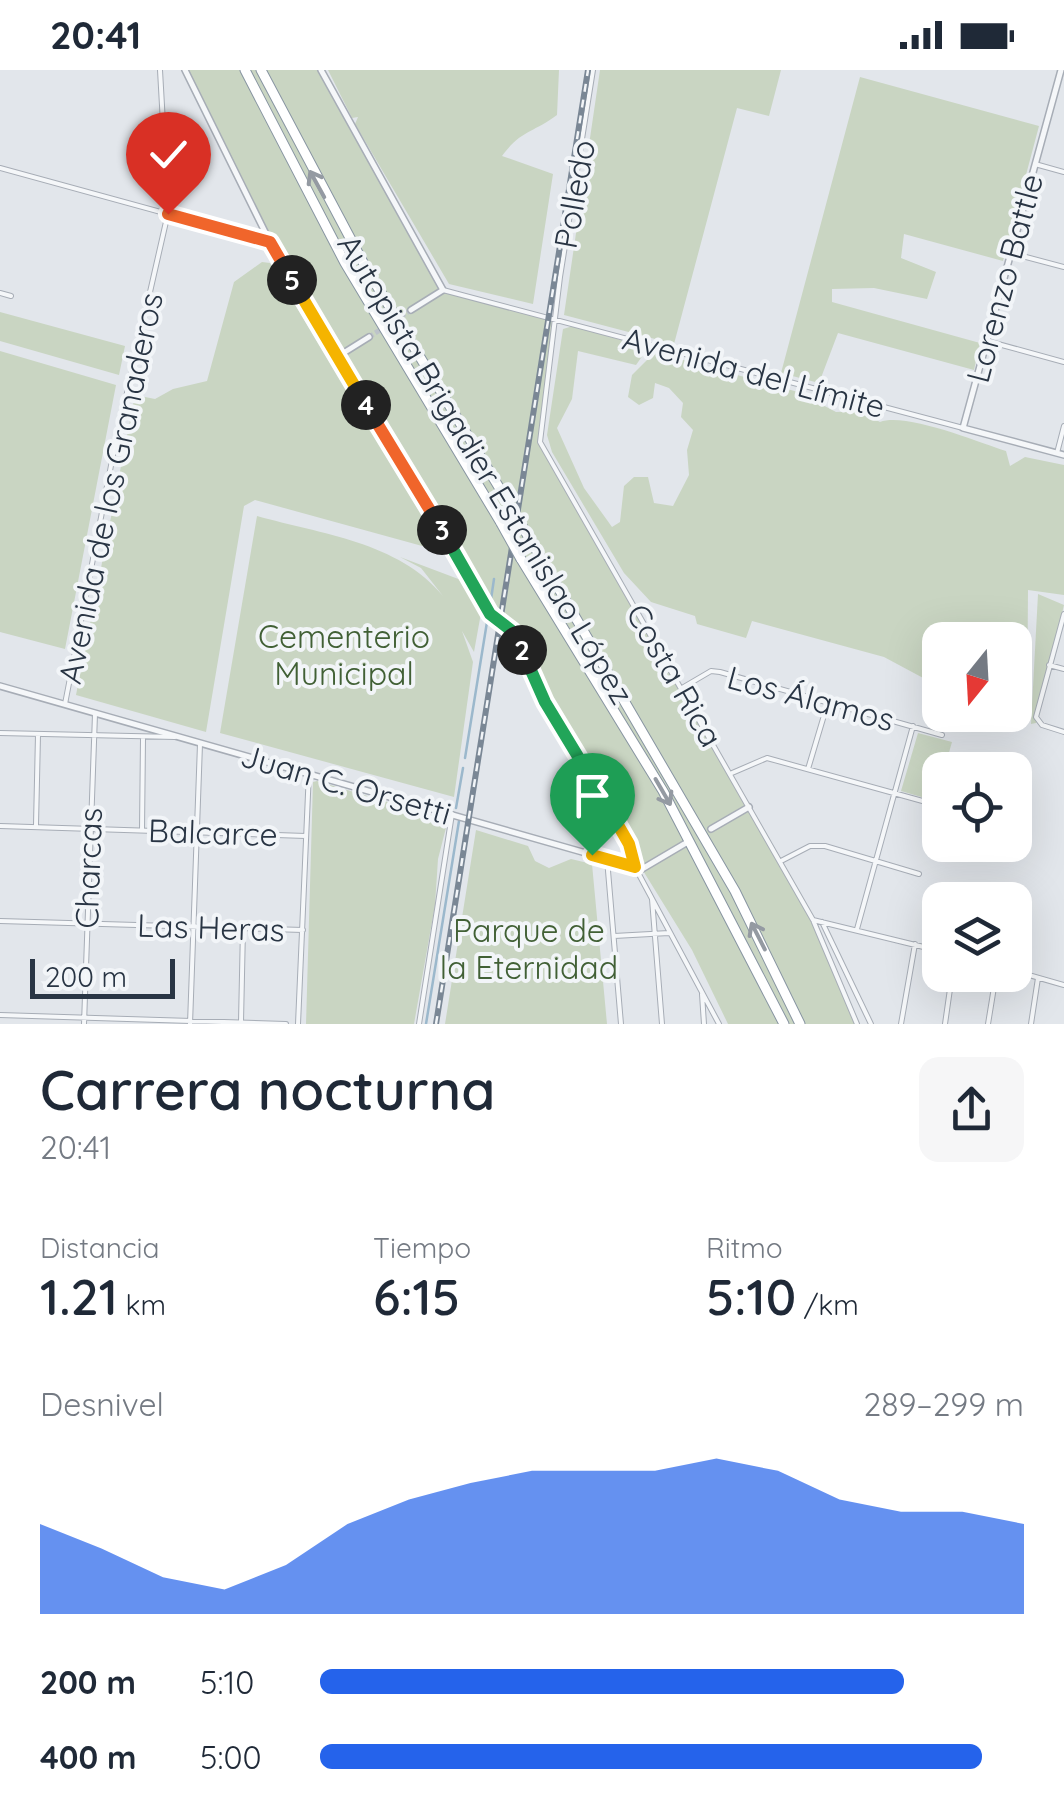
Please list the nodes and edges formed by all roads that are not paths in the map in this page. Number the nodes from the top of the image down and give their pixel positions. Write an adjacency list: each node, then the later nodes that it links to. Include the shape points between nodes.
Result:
1 (160, 70): 11 (street, Avenida de los Granaderos)
2 (185, 70): 12 (street)
3 (245, 70): 95 (highway, Autopista Brigadier Estanislao López, one-way to 95, bridge, via 328,232 663,791)
4 (261, 70): 96 (highway, Autopista Brigadier Estanislao López, one-way to 4, bridge, via 735,891 348,238)
5 (321, 70): 15 (street)
6 (593, 70): 19 (street, Polledo)
7 (1062, 75): 8 (street, Lorenzo Battle)
8 (1035, 164): 10 (street); 13 (street, Lorenzo Battle)
9 (0, 168): 11 (street)
10 (1064, 172)
11 (168, 214): 12 (street); 33 (street, Avenida de los Granaderos)
12 (270, 242): 22 (street)
13 (1011, 253): 14 (street); 21 (street, Lorenzo Battle)
14 (1064, 267)
15 (443, 290): 18 (street); 19 (street, Avenida del Límite)
16 (0, 293): 17 (street)
17 (11, 296)
18 (411, 310)
19 (556, 318): 25 (street, Avenida del Límite); 31 (street, Costa Rica, via 543,450)
20 (370, 337): 22 (street)
21 (987, 341): 23 (street); 25 (street, Lorenzo Battle)
22 (337, 357): 62 (street, via 490,614 512,631 545,702 629,844)
23 (1064, 362)
24 (1064, 426): 26 (street)
25 (963, 428): 26 (street, Avenida del Límite)
26 (1060, 454)
27 (1064, 614): 28 (street)
28 (1050, 665): 29 (street); 36 (street, via 1036,717)
29 (1064, 669)
30 (0, 686): 33 (street, Juan C. Orsetti)
31 (682, 688): 32 (street, Los Álamos, via 711,671); 46 (street, Costa Rica)
32 (828, 702): 35 (street, Los Álamos); 44 (street)
33 (65, 704): 34 (street, Juan C. Orsetti)
34 (95, 712): 40 (street, Charcas); 42 (street, Juan C. Orsetti)
35 (913, 726): 39 (street, Los Álamos); 47 (street)
36 (1064, 732)
37 (0, 733): 38 (street)
38 (38, 735): 40 (street); 52 (street)
39 (942, 735)
40 (94, 736): 41 (street); 53 (street, Charcas)
41 (143, 738): 42 (street); 55 (street)
42 (187, 738): 43 (street, Juan C. Orsetti)
43 (200, 741): 45 (street, Juan C. Orsetti); 56 (street)
44 (808, 770): 46 (street, via 767,758); 47 (street)
45 (309, 771): 50 (street, Juan C. Orsetti); 57 (street)
46 (732, 774): 49 (street, Costa Rica)
47 (894, 793): 48 (street); 61 (street)
48 (922, 801)
49 (749, 806): 54 (street); 60 (street, Costa Rica)
50 (452, 814): 59 (street, Juan C. Orsetti); 91 (street)
51 (0, 826): 52 (street, Balcarce)
52 (36, 826): 53 (street, Balcarce)
53 (88, 828): 55 (street, Balcarce); 68 (street, Charcas)
54 (710, 829)
55 (142, 830): 56 (street, Balcarce)
56 (196, 832): 57 (street, Balcarce); 69 (street)
57 (306, 836): 72 (street)
58 (686, 843): 62 (street)
59 (606, 859): 62 (street, Juan C. Orsetti); 75 (street)
60 (780, 861): 61 (street, via 825,846); 66 (street, Costa Rica)
61 (876, 862): 63 (street); 71 (street)
62 (635, 867): 64 (street)
63 (919, 874)
64 (651, 896): 73 (street); 74 (street)
65 (0, 920): 68 (street, Las Heras)
66 (813, 920): 67 (street); 97 (street, Costa Rica)
67 (822, 922): 71 (street); 98 (street)
68 (86, 923): 69 (street, Las Heras); 85 (street, Charcas)
69 (192, 926): 70 (street, Las Heras); 86 (street)
70 (243, 928): 72 (street, Las Heras); 87 (street)
71 (857, 929): 76 (street)
72 (303, 930): 90 (street)
73 (671, 932): 74 (street); 81 (street)
74 (654, 934): 75 (street); 93 (street)
75 (614, 936): 92 (street)
76 (915, 944): 77 (street); 99 (street)
77 (922, 946)
78 (1032, 976): 79 (street)
79 (1038, 978): 80 (street); 102 (street)
80 (1064, 985)
81 (701, 989): 88 (street); 94 (street)
82 (949, 992): 100 (street)
83 (993, 992): 101 (street)
84 (0, 1014): 85 (street)
85 (84, 1021): 86 (street)
86 (190, 1022): 87 (street)
87 (241, 1022): 89 (street)
88 (718, 1023): 94 (street)
89 (286, 1024)
90 (298, 1024)
91 (419, 1024)
92 (622, 1024)
93 (662, 1024)
94 (706, 1024)
95 (784, 1024)
96 (800, 1024)
97 (856, 1024)
98 (871, 1024)
99 (902, 1024)
100 (944, 1024)
101 (988, 1024)
102 (1031, 1024)

